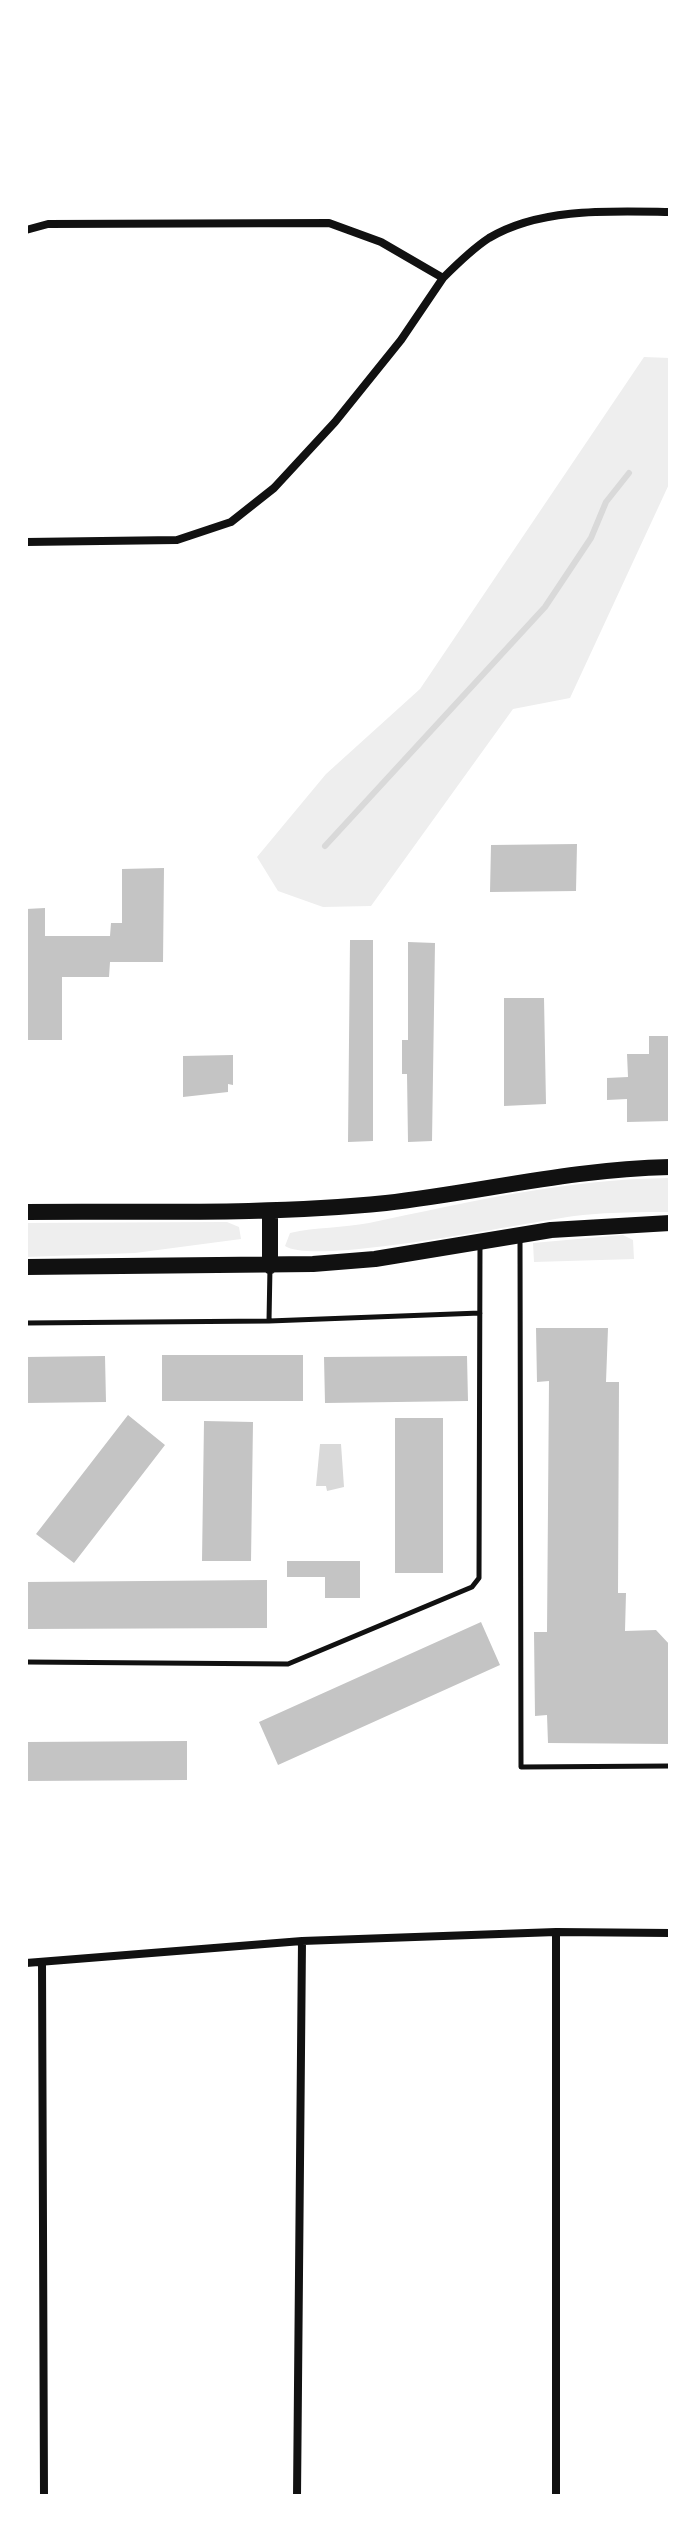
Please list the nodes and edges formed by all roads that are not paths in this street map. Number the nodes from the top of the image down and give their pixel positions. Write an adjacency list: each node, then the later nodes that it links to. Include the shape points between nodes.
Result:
1 (670, 212): 3 (street, via 551,216 519,224 489,238)
2 (26, 230): 3 (street, via 48,224 329,223 381,242)
3 (443, 278): 4 (street, via 335,422 274,488 231,522 177,540)
4 (26, 542)
5 (670, 1167): 6 (main road, via 573,1173 390,1202)
6 (270, 1211): 7 (main road); 11 (main road)
7 (26, 1212)
8 (670, 1223): 9 (main road)
9 (520, 1234): 10 (main road); 17 (lane, via 521,1767)
10 (480, 1242): 11 (main road, via 375,1259); 13 (lane)
11 (270, 1266): 12 (main road); 14 (lane)
12 (26, 1267)
13 (480, 1313): 14 (lane); 16 (lane, via 479,1578 472,1587 288,1664)
14 (269, 1321): 15 (lane)
15 (26, 1323)
16 (26, 1662)
17 (670, 1766)
18 (556, 1932): 19 (street); 20 (street); 25 (street)
19 (670, 1933)
20 (302, 1941): 21 (street); 24 (street)
21 (42, 1962): 22 (street); 23 (street)
22 (26, 1963)
23 (44, 2496)
24 (297, 2496)
25 (556, 2496)

